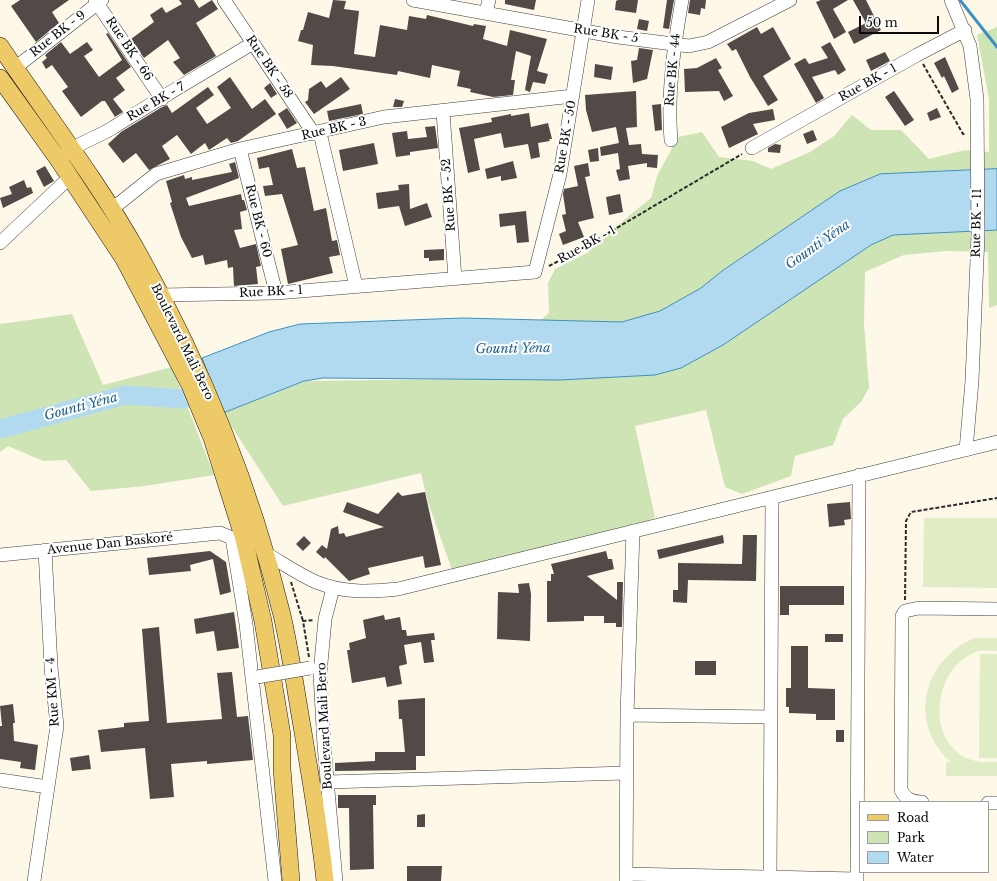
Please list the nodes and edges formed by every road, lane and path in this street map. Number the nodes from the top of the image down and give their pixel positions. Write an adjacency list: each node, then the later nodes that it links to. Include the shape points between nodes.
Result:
1 (224, 0): 11 (street, Rue BK - 58)
2 (412, 0): 8 (street, Rue BK - 5)
3 (588, 0): 9 (street, Rue BK - 50)
4 (682, 0): 12 (street, Rue BK - 44)
5 (790, 0): 12 (street, Rue BK - 5, via 708,42 689,46)
6 (951, 0): 10 (street, Rue BK - 11)
7 (98, 1): 15 (street, Rue BK - 9); 18 (street, Rue BK - 66)
8 (487, 6): 9 (street, Rue BK - 5)
9 (584, 30): 12 (street, Rue BK - 5); 17 (street, Rue BK - 50)
10 (964, 30): 14 (street, Rue BK - 1); 20 (street, Rue BK - 11, via 970,46 976,83)
11 (253, 43): 18 (street, Rue BK - 7); 21 (street, Rue BK - 58)
12 (674, 44): 22 (street, Rue BK - 44, via 669,118)
13 (0, 46): 15 (main road, Boulevard Mali Bero)
14 (917, 55): 20 (path, via 963,134); 24 (street, Rue BK - 1)
15 (15, 68): 23 (main road, Boulevard Mali Bero)
16 (0, 78): 26 (main road, Boulevard Mali Bero)
17 (572, 96): 19 (street, Rue BK - 3); 30 (street, Rue BK - 50, via 560,174)
18 (162, 99): 23 (street, Rue BK - 7)
19 (443, 112): 21 (street, Rue BK - 3, via 384,117); 31 (street, Rue BK - 52)
20 (977, 132): 38 (street, Rue BK - 11, via 978,235 972,381)
21 (317, 133): 25 (street, Rue BK - 3); 32 (street, Rue BK - 58)
22 (671, 140)
23 (72, 148): 26 (street, Rue BK - 7); 28 (main road, Boulevard Mali Bero)
24 (752, 148): 30 (path, Rue BK - 1, via 576,252)
25 (240, 149): 28 (street, Rue BK - 3, via 156,174); 33 (street, Rue BK - 60)
26 (58, 160): 27 (main road, Boulevard Mali Bero)
27 (70, 176): 29 (street); 35 (main road, Boulevard Mali Bero, via 124,259)
28 (112, 209): 34 (main road, Boulevard Mali Bero)
29 (0, 244)
30 (535, 272): 31 (street, Rue BK - 1)
31 (455, 279): 32 (street, Rue BK - 1)
32 (356, 286): 33 (street, Rue BK - 1)
33 (276, 293): 34 (street, Rue BK - 1)
34 (160, 295): 35 (main road, Boulevard Mali Bero)
35 (195, 383): 36 (main road, Boulevard Mali Bero)
36 (205, 405): 43 (main road, Boulevard Mali Bero, via 212,438 238,519); 45 (main road, Boulevard Mali Bero, via 241,479)
37 (997, 442): 38 (street)
38 (966, 450): 39 (street)
39 (859, 475): 40 (street); 68 (street)
40 (772, 498): 42 (street); 56 (street)
41 (997, 498): 50 (path, via 910,512 906,521)
42 (633, 531): 48 (street, via 398,589 370,592); 55 (street)
43 (232, 536): 44 (street, Avenue Dan Baskoré); 58 (main road, Boulevard Mali Bero, via 263,621); 70 (street, via 246,624)
44 (44, 550): 46 (street, Avenue Dan Baskoré); 62 (street, Rue KM - 4, via 57,726)
45 (265, 553): 47 (street); 57 (main road, Boulevard Mali Bero, via 282,617)
46 (0, 554)
47 (291, 567): 48 (street); 52 (path, via 291,582)
48 (333, 588): 51 (street, Boulevard Mali Bero)
49 (997, 609): 50 (street, via 919,608)
50 (905, 611): 64 (street, via 902,616 901,790 904,797)
51 (325, 619): 52 (path); 61 (street, Boulevard Mali Bero, via 320,674)
52 (303, 621): 53 (path)
53 (310, 668): 54 (street, Boulevard Mali Bero, bridge)
54 (257, 677)
55 (627, 715): 56 (street); 59 (street)
56 (771, 717): 67 (street)
57 (303, 733): 63 (main road); 65 (main road, Boulevard Mali Bero)
58 (282, 734): 63 (main road); 72 (main road, Boulevard Mali Bero, via 282,769)
59 (626, 773): 61 (street); 66 (street)
60 (0, 780): 62 (street)
61 (328, 782): 65 (street, Boulevard Mali Bero)
62 (48, 787): 69 (street, Rue KM - 4)
63 (298, 796): 73 (main road); 74 (main road)
64 (912, 801)
65 (328, 854): 75 (main road, Boulevard Mali Bero); 76 (street)
66 (626, 877): 67 (street)
67 (770, 877): 68 (street)
68 (857, 880)
69 (34, 881)
70 (275, 881)
71 (286, 881): 72 (street)
72 (291, 881)
73 (298, 881)
74 (313, 881)
75 (325, 881)
76 (336, 881)

